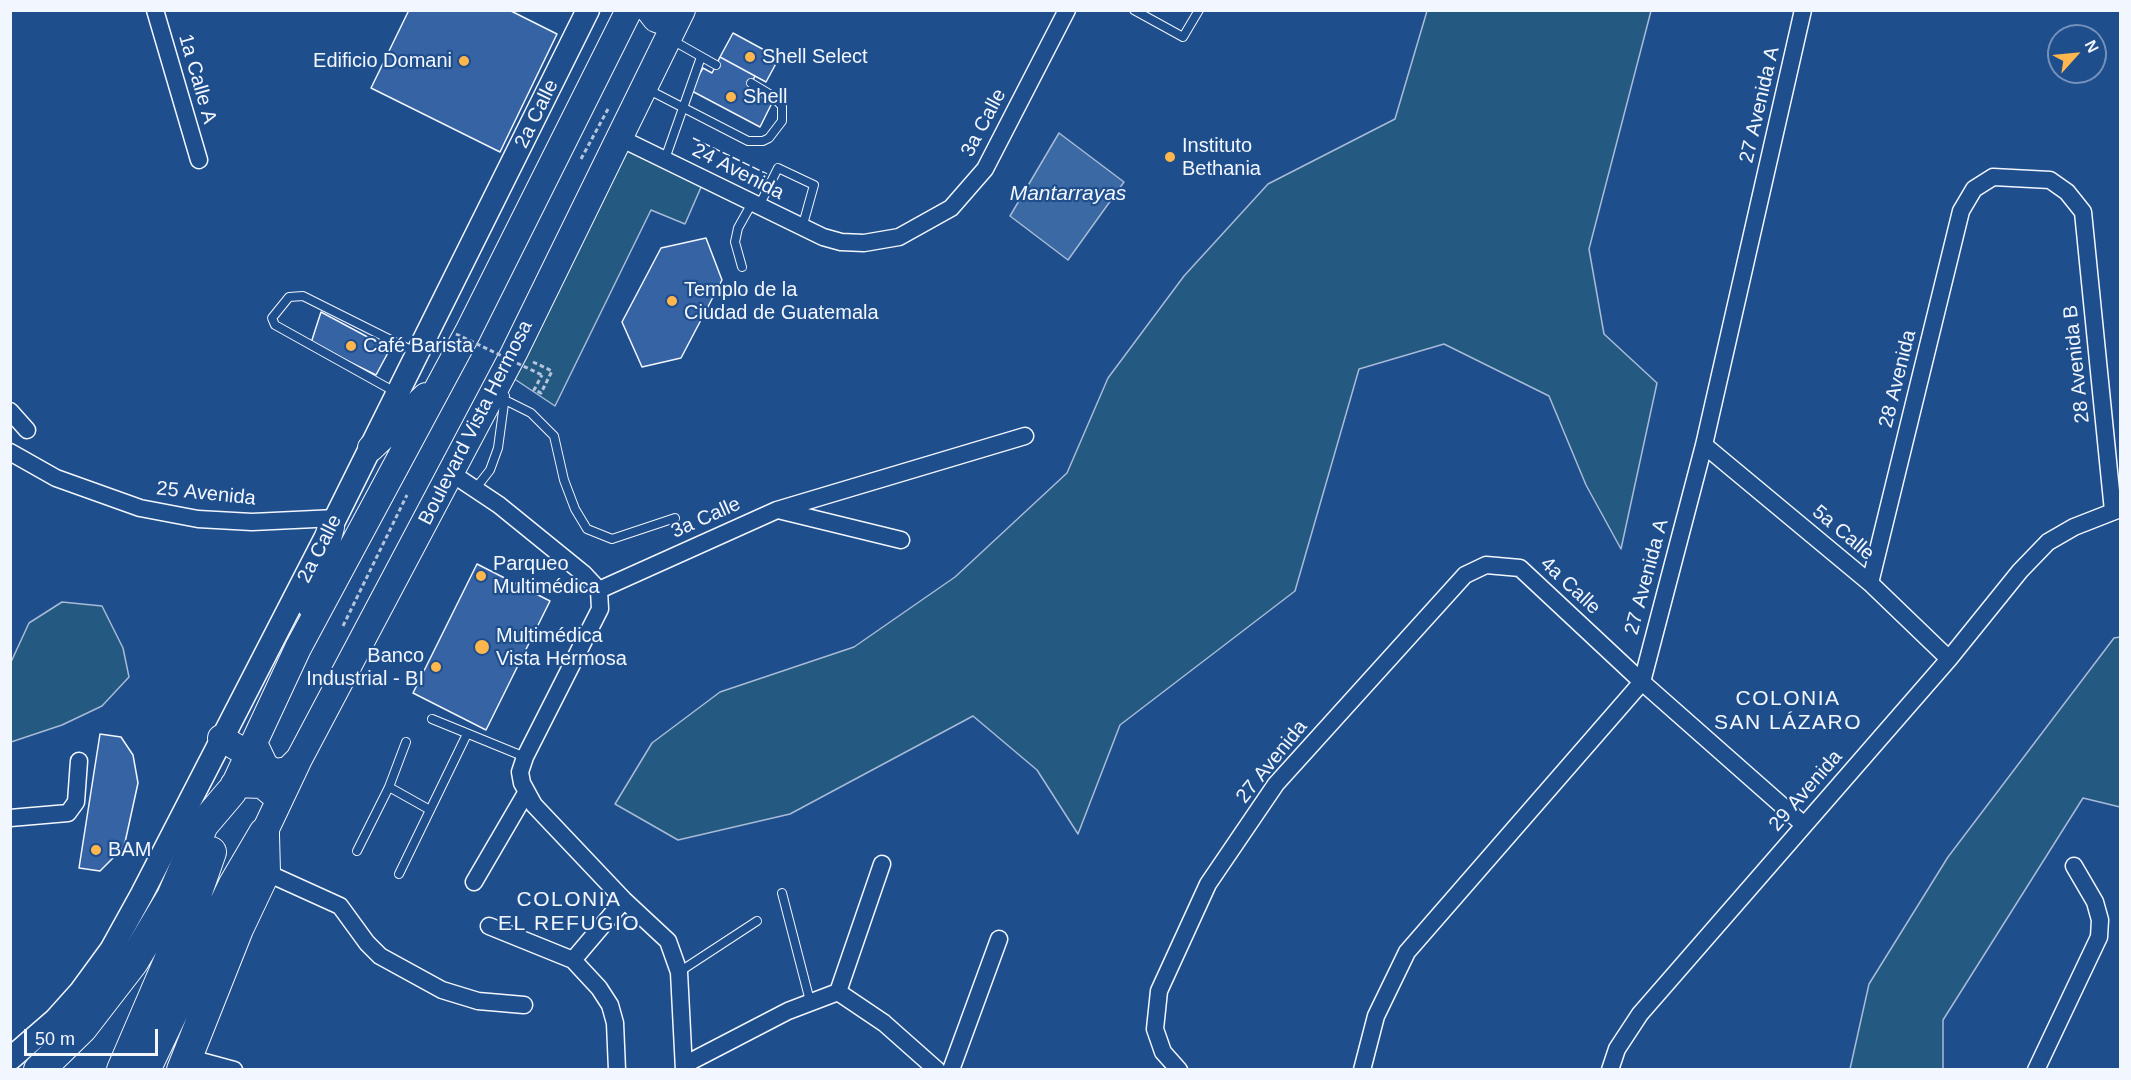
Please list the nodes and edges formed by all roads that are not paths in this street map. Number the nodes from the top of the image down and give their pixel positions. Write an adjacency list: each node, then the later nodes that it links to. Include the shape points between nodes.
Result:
1 (155, 10): 17 (street, 1a Calle A)
2 (588, 10): 23 (street, 2a Calle)
3 (629, 10): 25 (main road)
4 (649, 10): 9 (main road, via 656,19)
5 (1066, 10): 21 (street, 3a Calle, via 985,169 968,192 951,208 899,237)
6 (1134, 10): 7 (lane, via 1183,36)
7 (1199, 10)
8 (1803, 10): 31 (street, 27 Avenida A)
9 (676, 22): 10 (lane); 13 (main road, Boulevard Vista Hermosa)
10 (701, 57): 11 (lane); 14 (lane)
11 (716, 65)
12 (751, 83): 14 (lane, via 782,106 782,121 763,141 748,141)
13 (644, 87): 14 (lane); 15 (main road, Boulevard Vista Hermosa)
14 (681, 108): 16 (lane)
15 (618, 137): 16 (street, 24 Avenida); 24 (main road, Boulevard Vista Hermosa)
16 (666, 159): 18 (street, 24 Avenida)
17 (199, 160)
18 (756, 205): 20 (street, 24 Avenida); 20 (lane, via 778,168 814,185); 22 (lane, via 738,228 735,242)
19 (2083, 212): 37 (street, 28 Avenida B); 42 (street, 28 Avenida, via 2067,192 2050,180 1993,177 1974,189 1961,212)
20 (802, 228): 21 (street, 24 Avenida)
21 (841, 242)
22 (741, 267)
23 (418, 353): 26 (street, 2a Calle); 26 (lane, via 303,296 289,297 272,318 274,325)
24 (509, 362): 27 (lane); 34 (main road, Boulevard Vista Hermosa)
25 (441, 382): 32 (main road); 44 (main road)
26 (398, 393): 32 (street, 2a Calle)
27 (505, 400): 35 (lane, via 498,448 490,470); 38 (lane, via 531,413 554,436 564,480 587,529 612,539)
28 (10, 411): 29 (street)
29 (27, 430)
30 (1025, 436): 36 (street, 3a Calle)
31 (1704, 445): 42 (street, 5a Calle); 46 (street, 27 Avenida A)
32 (371, 448): 39 (street, 2a Calle)
33 (10, 452): 39 (street, 25 Avenida, via 56,478 140,508 198,519)
34 (451, 472): 35 (street); 52 (main road, Boulevard Vista Hermosa)
35 (476, 488): 43 (street)
36 (777, 510): 40 (street); 43 (street, 3a Calle)
37 (2117, 510): 45 (street, 29 Avenida, via 2048,542)
38 (675, 518)
39 (334, 523): 44 (main road); 49 (street, 2a Calle)
40 (901, 540)
41 (1486, 565): 46 (street, 4a Calle, via 1520,568); 90 (street, 27 Avenida, via 1465,575 1276,784 1208,884 1159,992 1155,1029 1163,1052)
42 (1870, 583): 45 (street, 5a Calle)
43 (599, 590): 54 (street, via 600,609)
44 (298, 648): 51 (main road)
45 (1949, 659): 61 (street, 29 Avenida)
46 (1642, 682): 61 (street, 4a Calle); 91 (street, 27 Avenida A, via 1407,952 1376,1016)
47 (432, 719): 48 (lane)
48 (467, 734): 54 (lane); 59 (lane)
49 (221, 738): 51 (main road); 80 (street, 2a Calle, via 184,817 111,950 56,1020)
50 (406, 742): 55 (lane)
51 (251, 749): 52 (main road, via 274,772 288,770); 56 (main road)
52 (299, 759): 58 (main road, Boulevard Vista Hermosa)
53 (79, 761): 60 (street, via 76,802 68,813)
54 (522, 764): 57 (street)
55 (389, 787): 59 (lane); 63 (lane)
56 (233, 788): 58 (main road, via 262,785); 83 (highway, via 203,825 172,897 133,963 82,1028); 84 (highway, via 190,912)
57 (526, 793): 68 (street); 70 (street)
58 (279, 799): 62 (main road, Boulevard Vista Hermosa)
59 (430, 810): 67 (lane)
60 (10, 818)
61 (1804, 825): 79 (street, 29 Avenida, via 1640,1014)
62 (264, 833): 66 (highway); 85 (highway, via 234,884)
63 (357, 851)
64 (882, 864): 76 (street)
65 (2074, 866): 94 (street, via 2095,902 2099,936)
66 (265, 872): 78 (street, via 340,906 380,956 442,990 478,1001); 81 (highway)
67 (399, 874)
68 (474, 882)
69 (782, 893): 77 (lane)
70 (624, 900): 74 (street); 75 (street, via 668,941)
71 (757, 921): 75 (lane)
72 (489, 926): 74 (street)
73 (999, 939): 89 (street)
74 (573, 960): 87 (street, via 610,1005 615,1023)
75 (679, 972): 82 (street)
76 (838, 992): 77 (street); 88 (street, via 885,1023)
77 (810, 1001): 82 (street)
78 (524, 1005)
79 (1617, 1049): 92 (street, 29 Avenida); 93 (street)
80 (10, 1059)
81 (184, 1063): 86 (street)
82 (684, 1067)
83 (39, 1070)
84 (122, 1070)
85 (146, 1070)
86 (234, 1070)
87 (617, 1070)
88 (937, 1070)
89 (951, 1070)
90 (1179, 1070)
91 (1362, 1070)
92 (1610, 1070)
93 (1618, 1070)
94 (2036, 1070)

